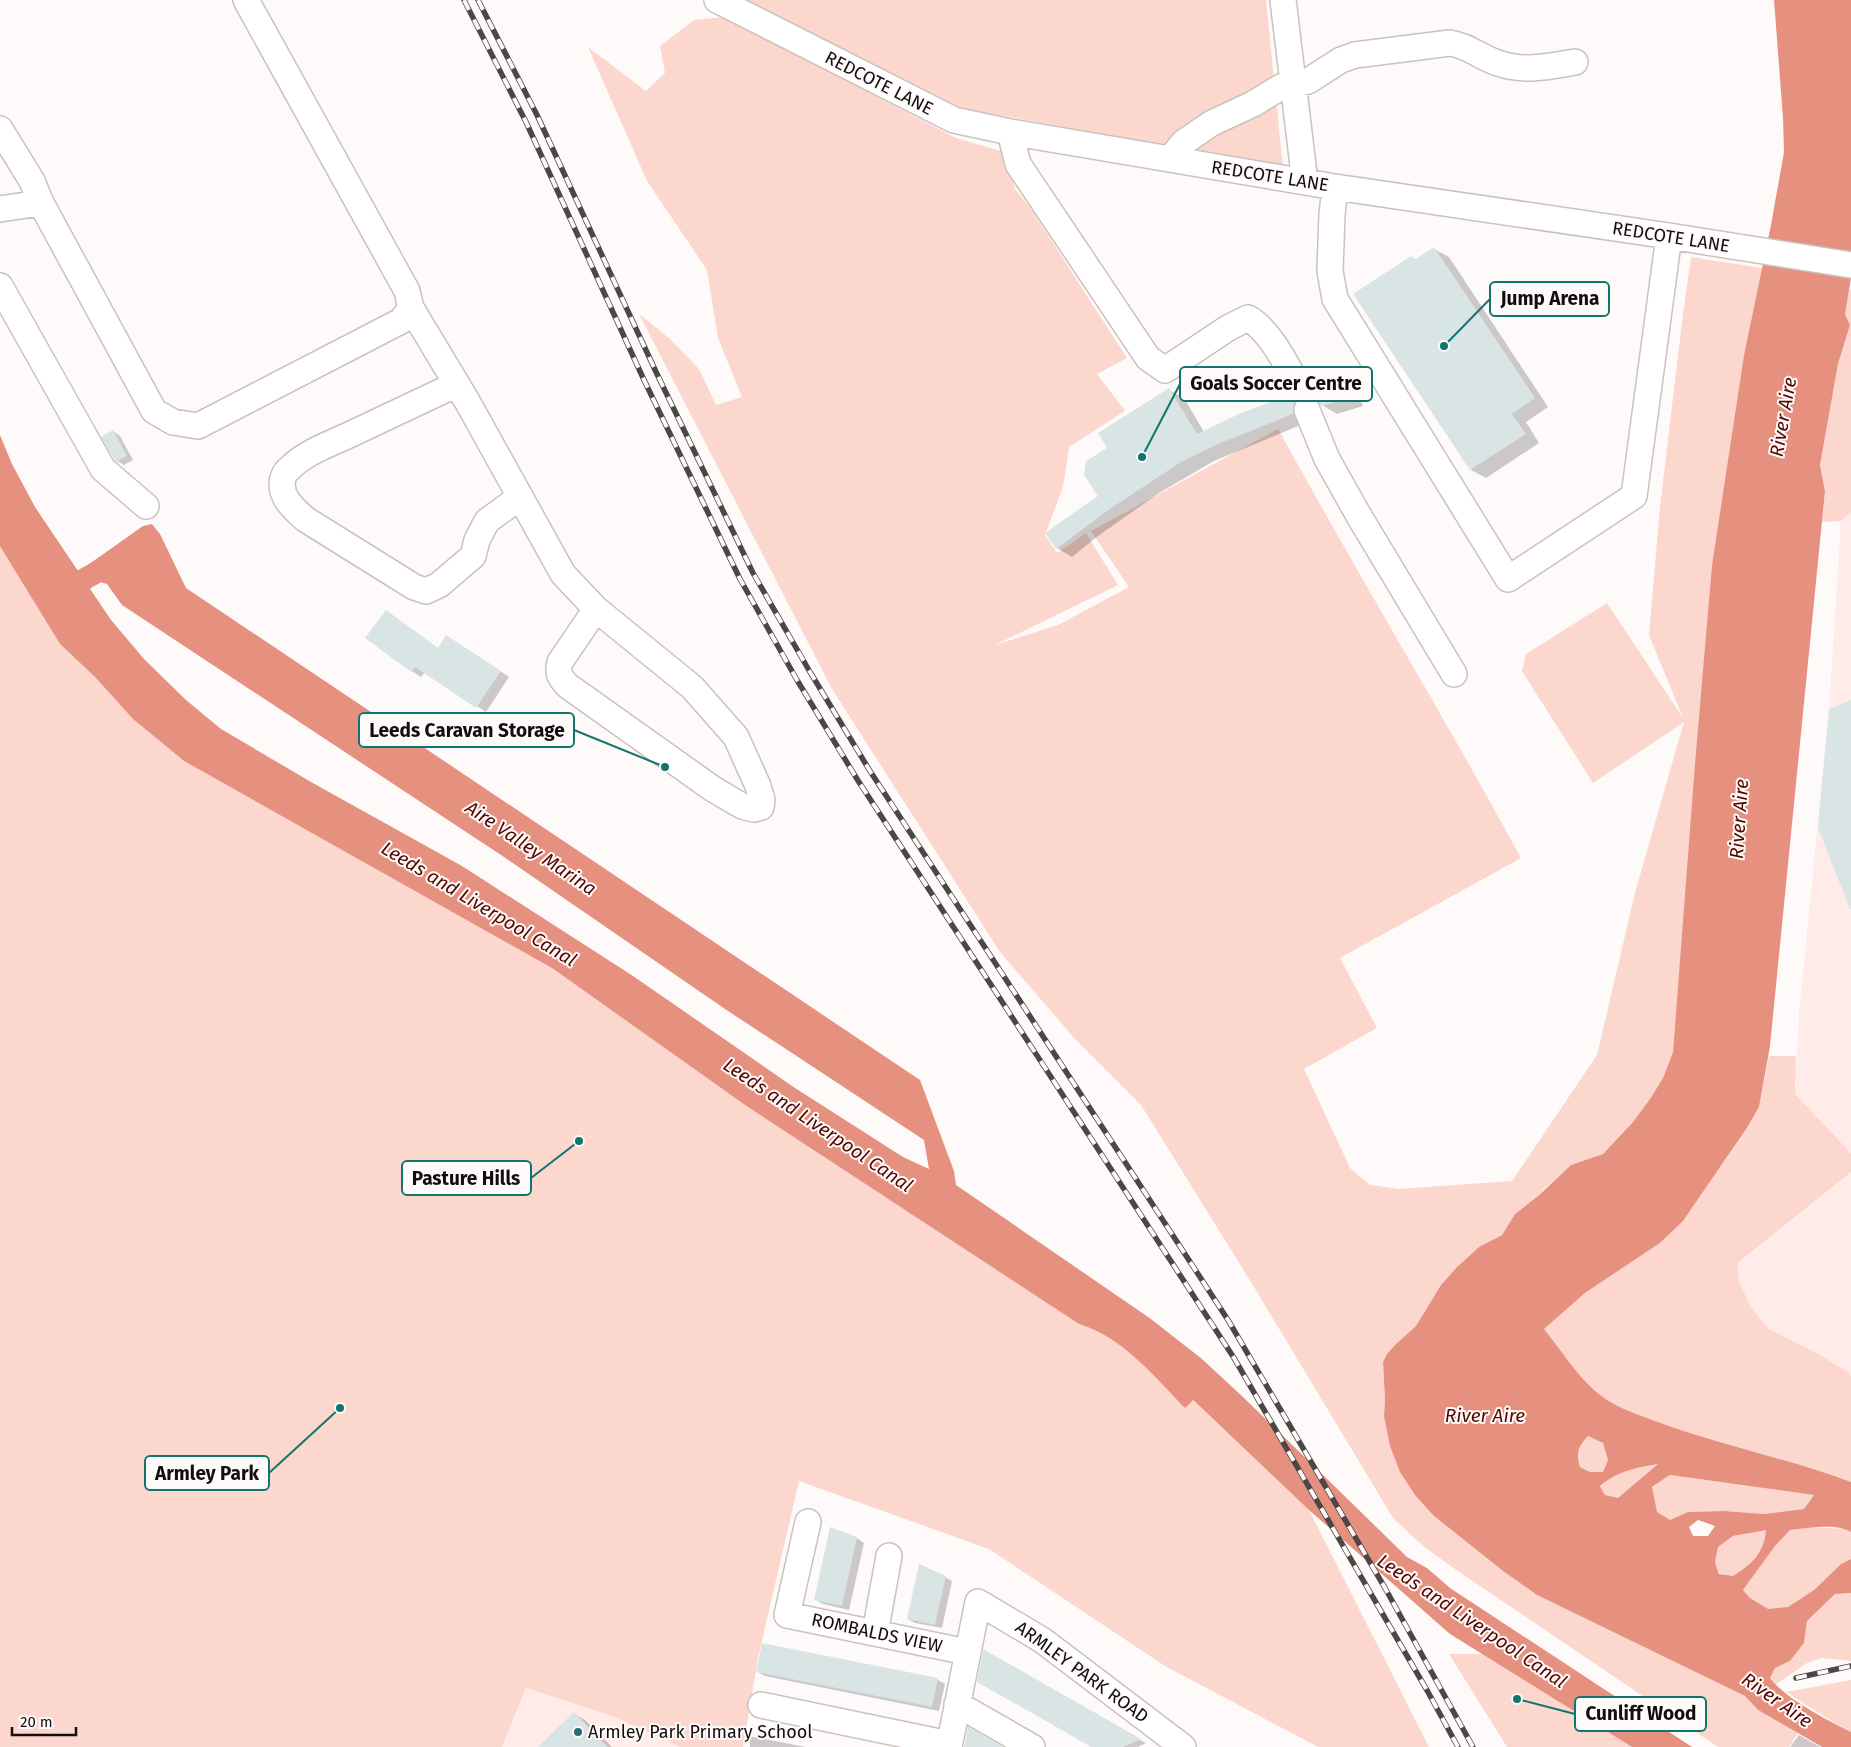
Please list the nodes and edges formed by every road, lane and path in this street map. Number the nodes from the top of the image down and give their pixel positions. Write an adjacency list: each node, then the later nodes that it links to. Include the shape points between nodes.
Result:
1 (717, 0): 7 (street, REDCOTE LANE, via 954,120)
2 (1283, 0): 5 (street)
3 (250, 1): 16 (street, via 407,291)
4 (1575, 62): 5 (street, via 1518,68 1500,64 1464,45 1450,43 1355,55 1308,81)
5 (1294, 84): 8 (street, via 1281,87 1212,124 1184,142); 9 (street)
6 (0, 129): 11 (street)
7 (1010, 132): 8 (street, REDCOTE LANE); 21 (street, via 1018,164 1148,358 1165,370 1248,318 1258,324 1284,361 1304,400 1327,460 1358,516)
8 (1170, 159): 9 (street, REDCOTE LANE)
9 (1306, 182): 10 (street, REDCOTE LANE)
10 (1335, 187): 13 (street, REDCOTE LANE); 13 (street, via 1330,271 1335,298 1508,579 1634,496)
11 (42, 203): 12 (street); 16 (street, via 154,411 173,422 198,426 401,321)
12 (0, 209)
13 (1669, 236): 14 (street, REDCOTE LANE)
14 (1851, 265)
15 (0, 286): 19 (street, via 103,469)
16 (411, 308): 17 (street)
17 (457, 384): 18 (street); 18 (street, via 296,463 283,476 286,499 306,519 414,587 426,591 439,585 473,556 487,521)
18 (520, 497): 20 (street, via 563,574)
19 (146, 506)
20 (596, 609): 20 (street, via 692,687 736,738 758,786 761,806 754,809 742,806 713,789 561,679 558,671 560,662)
21 (1454, 674)
22 (808, 1522): 24 (street, ROMBALDS VIEW, via 787,1615)
23 (889, 1556): 24 (street)
24 (875, 1633): 25 (street, ROMBALDS VIEW)
25 (967, 1652): 26 (street); 29 (street, ARMLEY PARK ROAD, via 978,1602 1042,1640)
26 (957, 1704): 28 (street); 30 (street)
27 (761, 1705): 28 (street)
28 (949, 1746)
29 (1179, 1746)
30 (1032, 1747)

